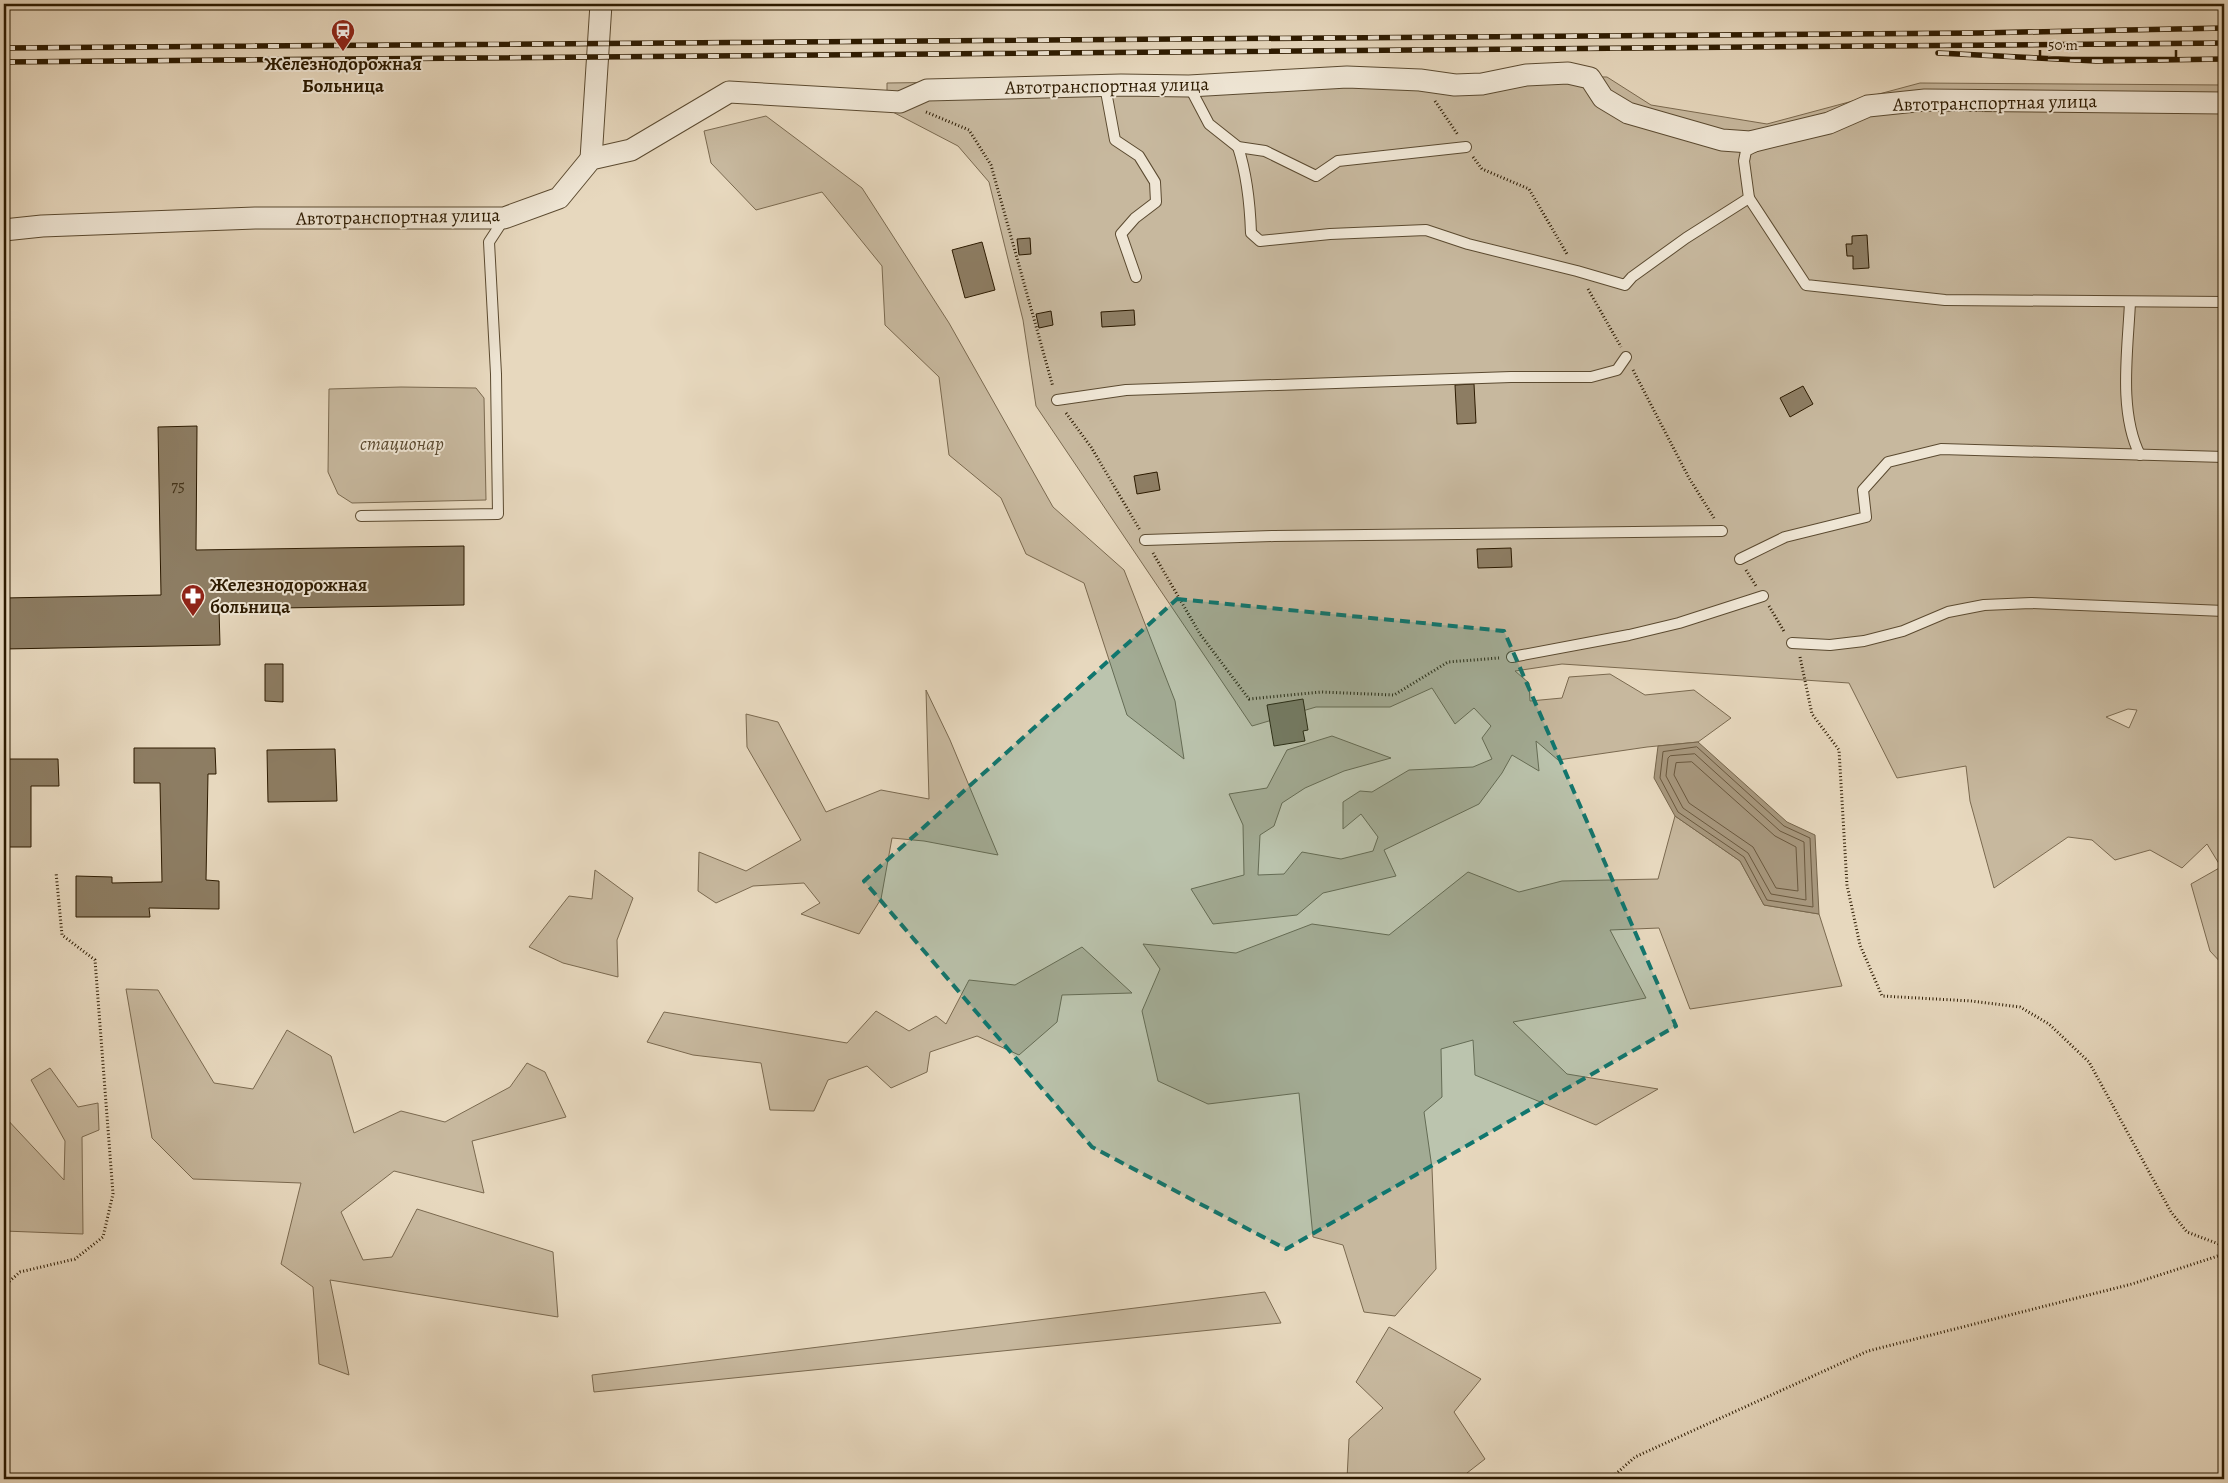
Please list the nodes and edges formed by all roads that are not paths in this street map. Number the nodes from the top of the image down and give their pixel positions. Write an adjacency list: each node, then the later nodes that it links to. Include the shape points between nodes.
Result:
1 (601, 4): 8 (street)
2 (1105, 86): 3 (street, Автотранспортная улица); 8 (street, Автотранспортная улица, via 927,90 900,102 729,92 632,150); 12 (lane, via 1115,140 1138,156 1155,182 1156,202 1121,234)
3 (1189, 86): 5 (street, Автотранспортная улица, via 1347,77 1455,85 1568,73 1590,78 1603,98 1628,113 1659,124 1722,140 1750,142); 6 (lane, via 1208,124)
4 (2224, 103): 5 (street, Автотранспортная улица, via 1925,100 1868,106 1829,123)
5 (1772, 137): 9 (lane, via 1746,152 1744,161)
6 (1238, 147): 7 (lane, via 1265,151 1316,176 1338,161); 9 (lane, via 1245,168 1251,233 1260,241 1426,230 1625,285 1686,238)
7 (1466, 147)
8 (591, 159): 10 (street, Автотранспортная улица, via 559,198)
9 (1749, 198): 13 (lane, via 1806,285 1945,300)
10 (504, 218): 11 (street, Автотранспортная улица, via 255,218); 19 (lane, via 489,242 496,374 498,514)
11 (4, 230)
12 (1136, 277)
13 (2130, 302): 14 (lane); 17 (lane, via 2126,376 2132,435)
14 (2224, 302)
15 (1626, 357): 16 (lane, via 1617,370 1590,377 1126,390)
16 (1057, 400)
17 (2140, 455): 18 (lane); 22 (lane, via 1941,449 1888,462 1863,490 1866,517 1784,538)
18 (2224, 457)
19 (361, 516)
20 (1722, 531): 21 (lane)
21 (1145, 540)
22 (1740, 559)
23 (1763, 596): 26 (lane, via 1662,627)
24 (2224, 611): 25 (lane, via 2031,603 1984,605 1948,612 1903,631 1864,641 1830,645)
25 (1792, 643)
26 (1512, 656)

